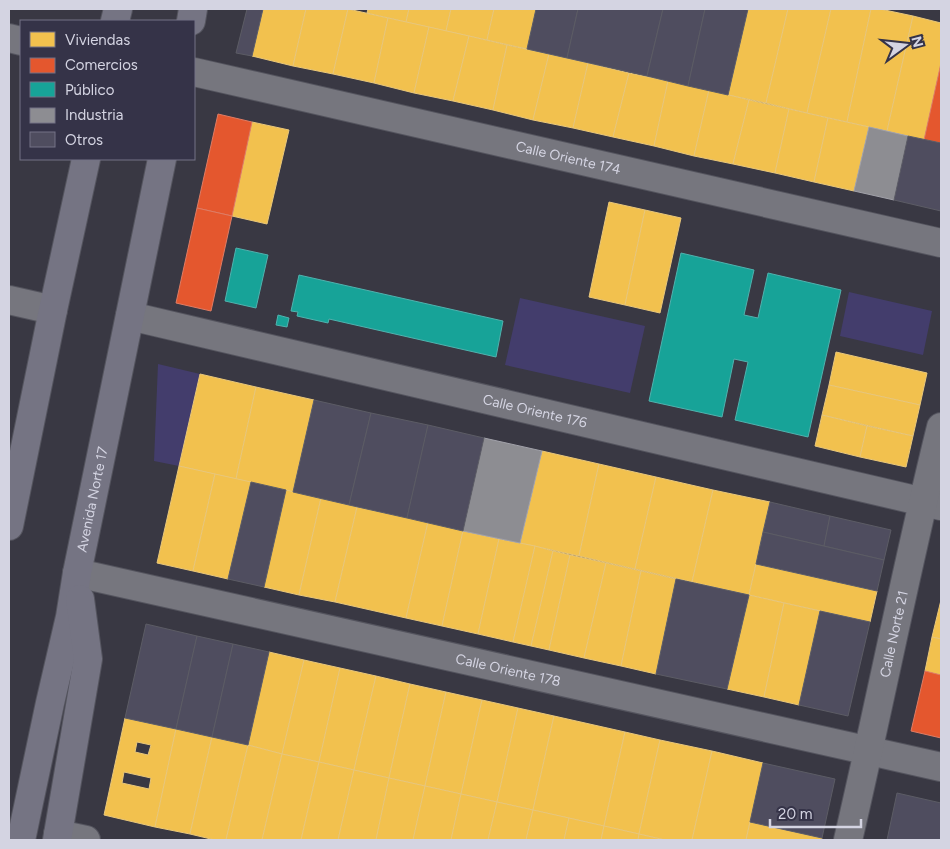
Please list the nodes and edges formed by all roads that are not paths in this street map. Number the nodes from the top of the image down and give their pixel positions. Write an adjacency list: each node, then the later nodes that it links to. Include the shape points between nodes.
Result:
1 (195, 72): 4 (street, Calle Oriente 174)
2 (86, 160): 6 (main road)
3 (162, 160): 7 (main road, Avenida Norte 17)
4 (941, 243)
5 (9, 300): 6 (street)
6 (53, 310): 10 (main road)
7 (130, 316): 9 (street, Calle Oriente 176); 11 (main road, Avenida Norte 17)
8 (941, 427): 9 (street, Calle Norte 21)
9 (932, 504): 12 (street, Calle Norte 21)
10 (9, 526)
11 (77, 573): 12 (street, Calle Oriente 178); 14 (main road, via 88,659); 15 (main road, Avenida Norte 17)
12 (869, 751): 13 (street, Calle Oriente 178); 17 (street, Calle Norte 21)
13 (941, 767)
14 (57, 837): 16 (street)
15 (21, 840)
16 (86, 840)
17 (848, 840)

